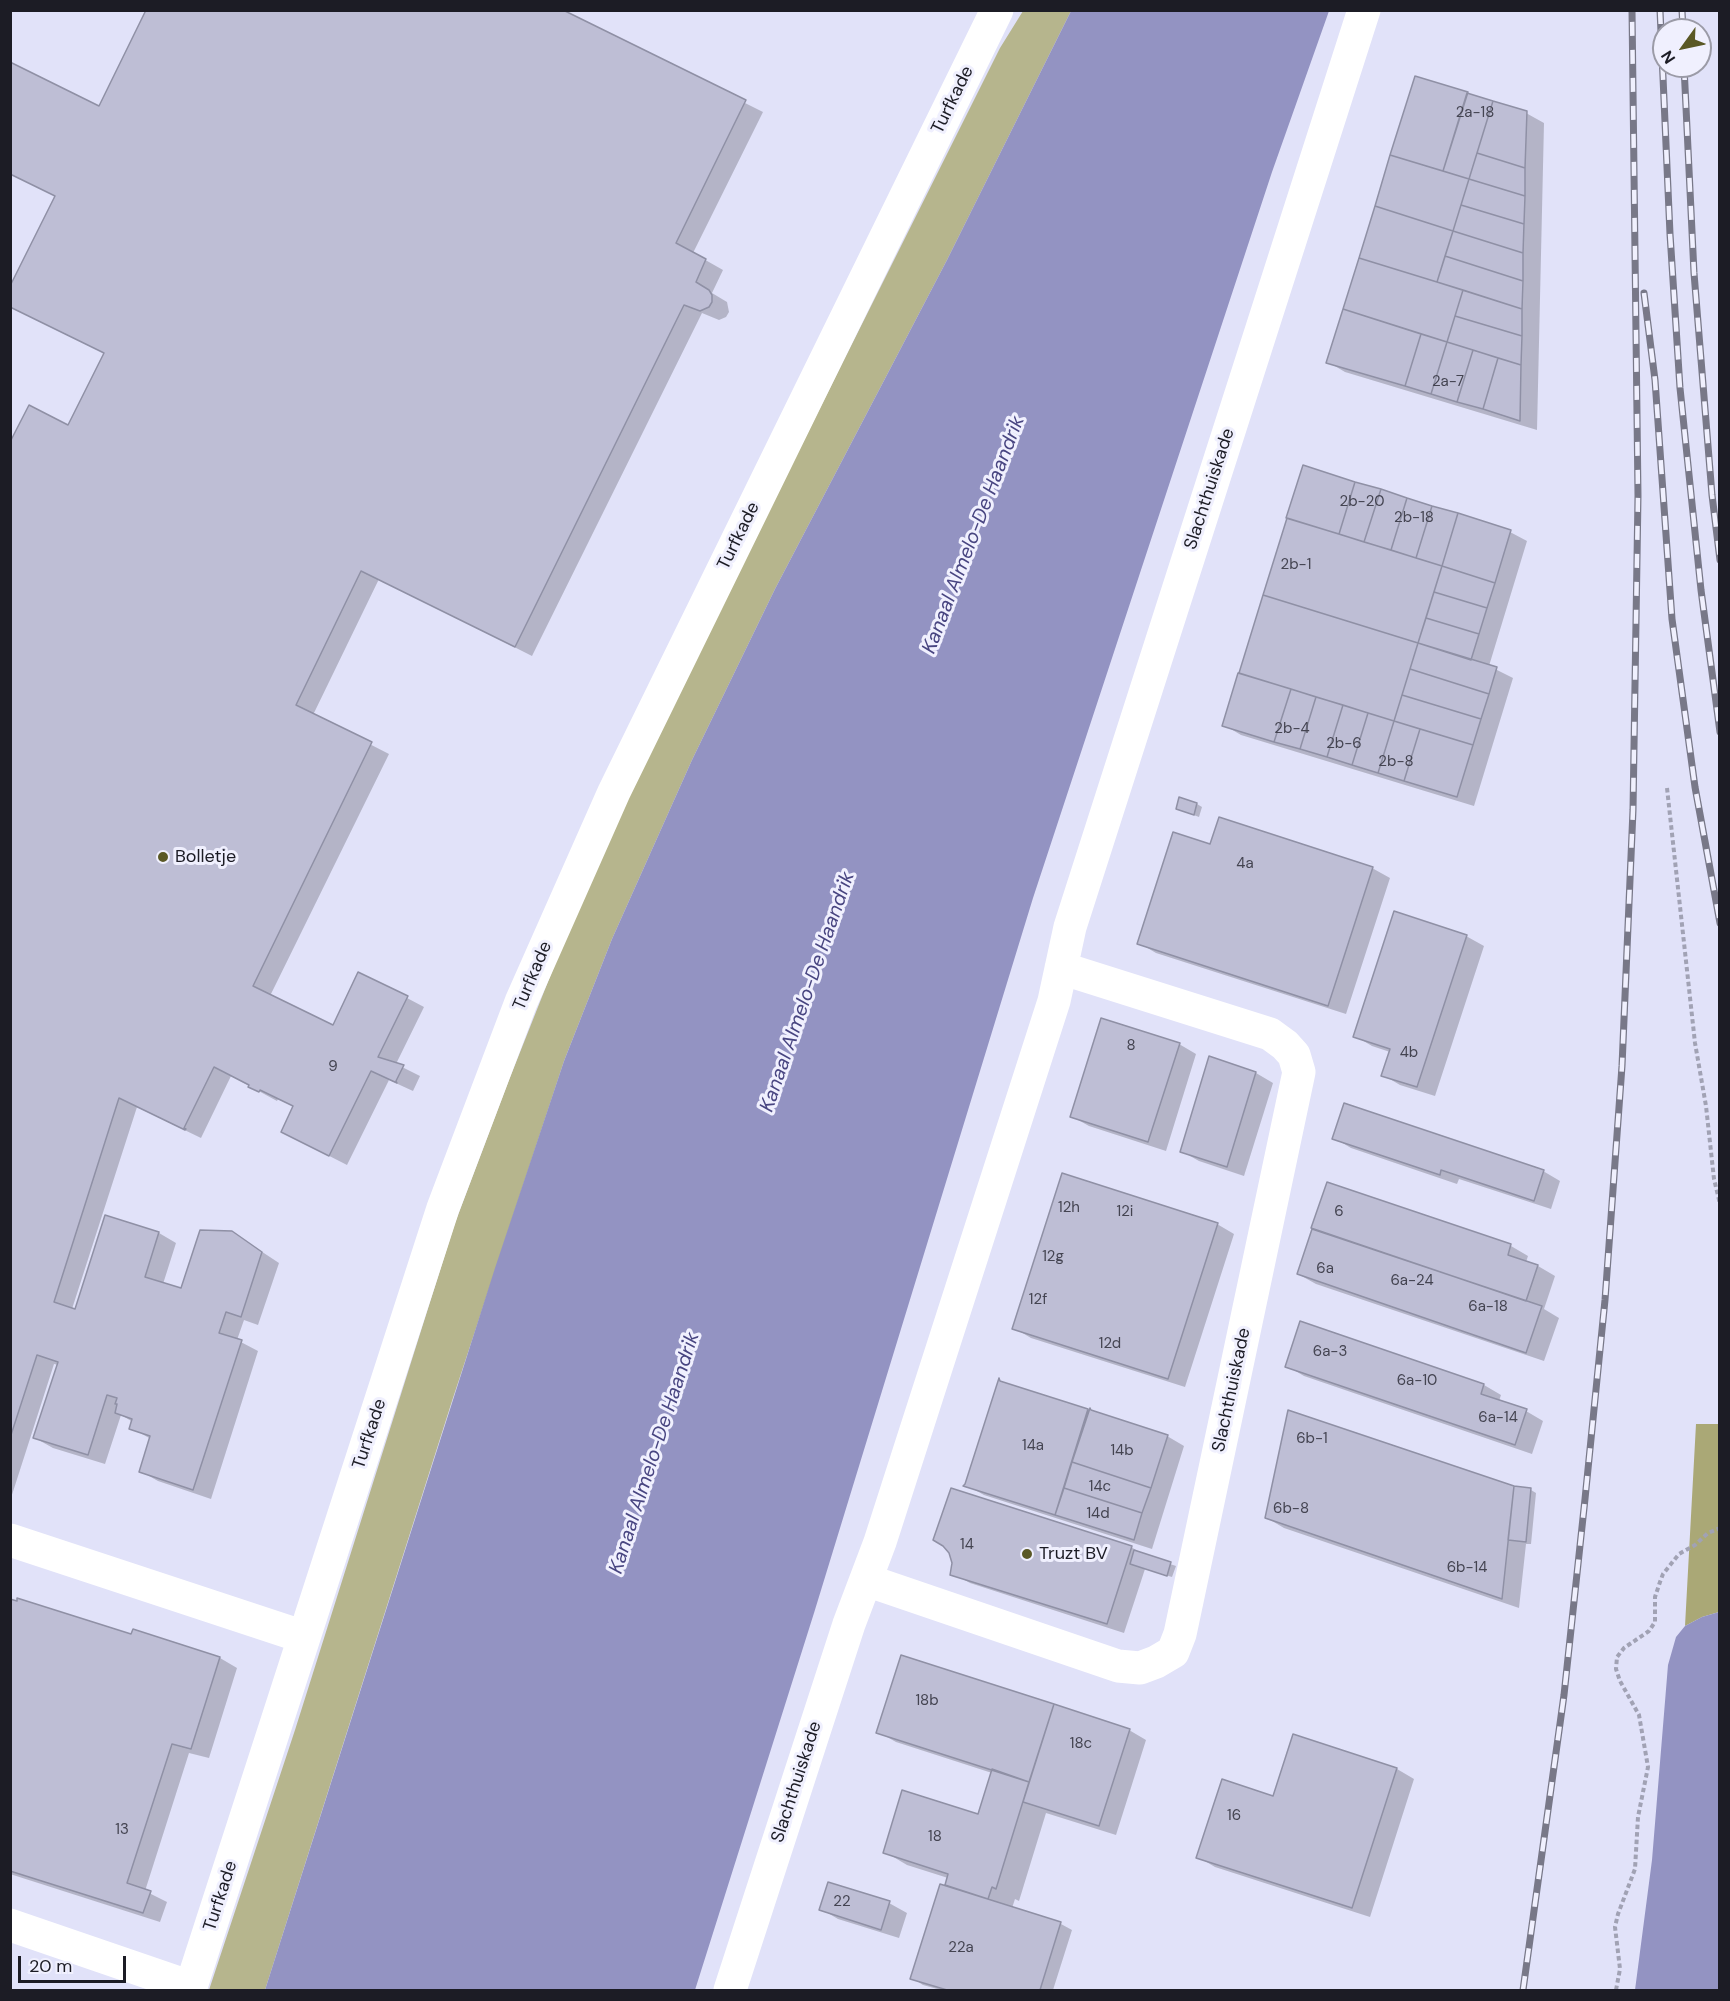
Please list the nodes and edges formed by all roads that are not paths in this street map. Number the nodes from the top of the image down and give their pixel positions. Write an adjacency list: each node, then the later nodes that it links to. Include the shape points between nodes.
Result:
1 (997, 10): 6 (street, Turfkade, via 614,792 521,1002 443,1208)
2 (1364, 10): 3 (street, Slachthuiskade, via 1070,927)
3 (1061, 969): 5 (street, Slachthuiskade, via 1054,1001); 5 (street, Slachthuiskade, via 1270,1034 1294,1055 1299,1072 1180,1634 1173,1652 1156,1662 1140,1668 1118,1666)
4 (10, 1540): 6 (street)
5 (866, 1580): 8 (street, Slachthuiskade, via 845,1635)
6 (304, 1637): 9 (street, Turfkade)
7 (10, 1925): 9 (street)
8 (738, 1988)
9 (191, 1989)

